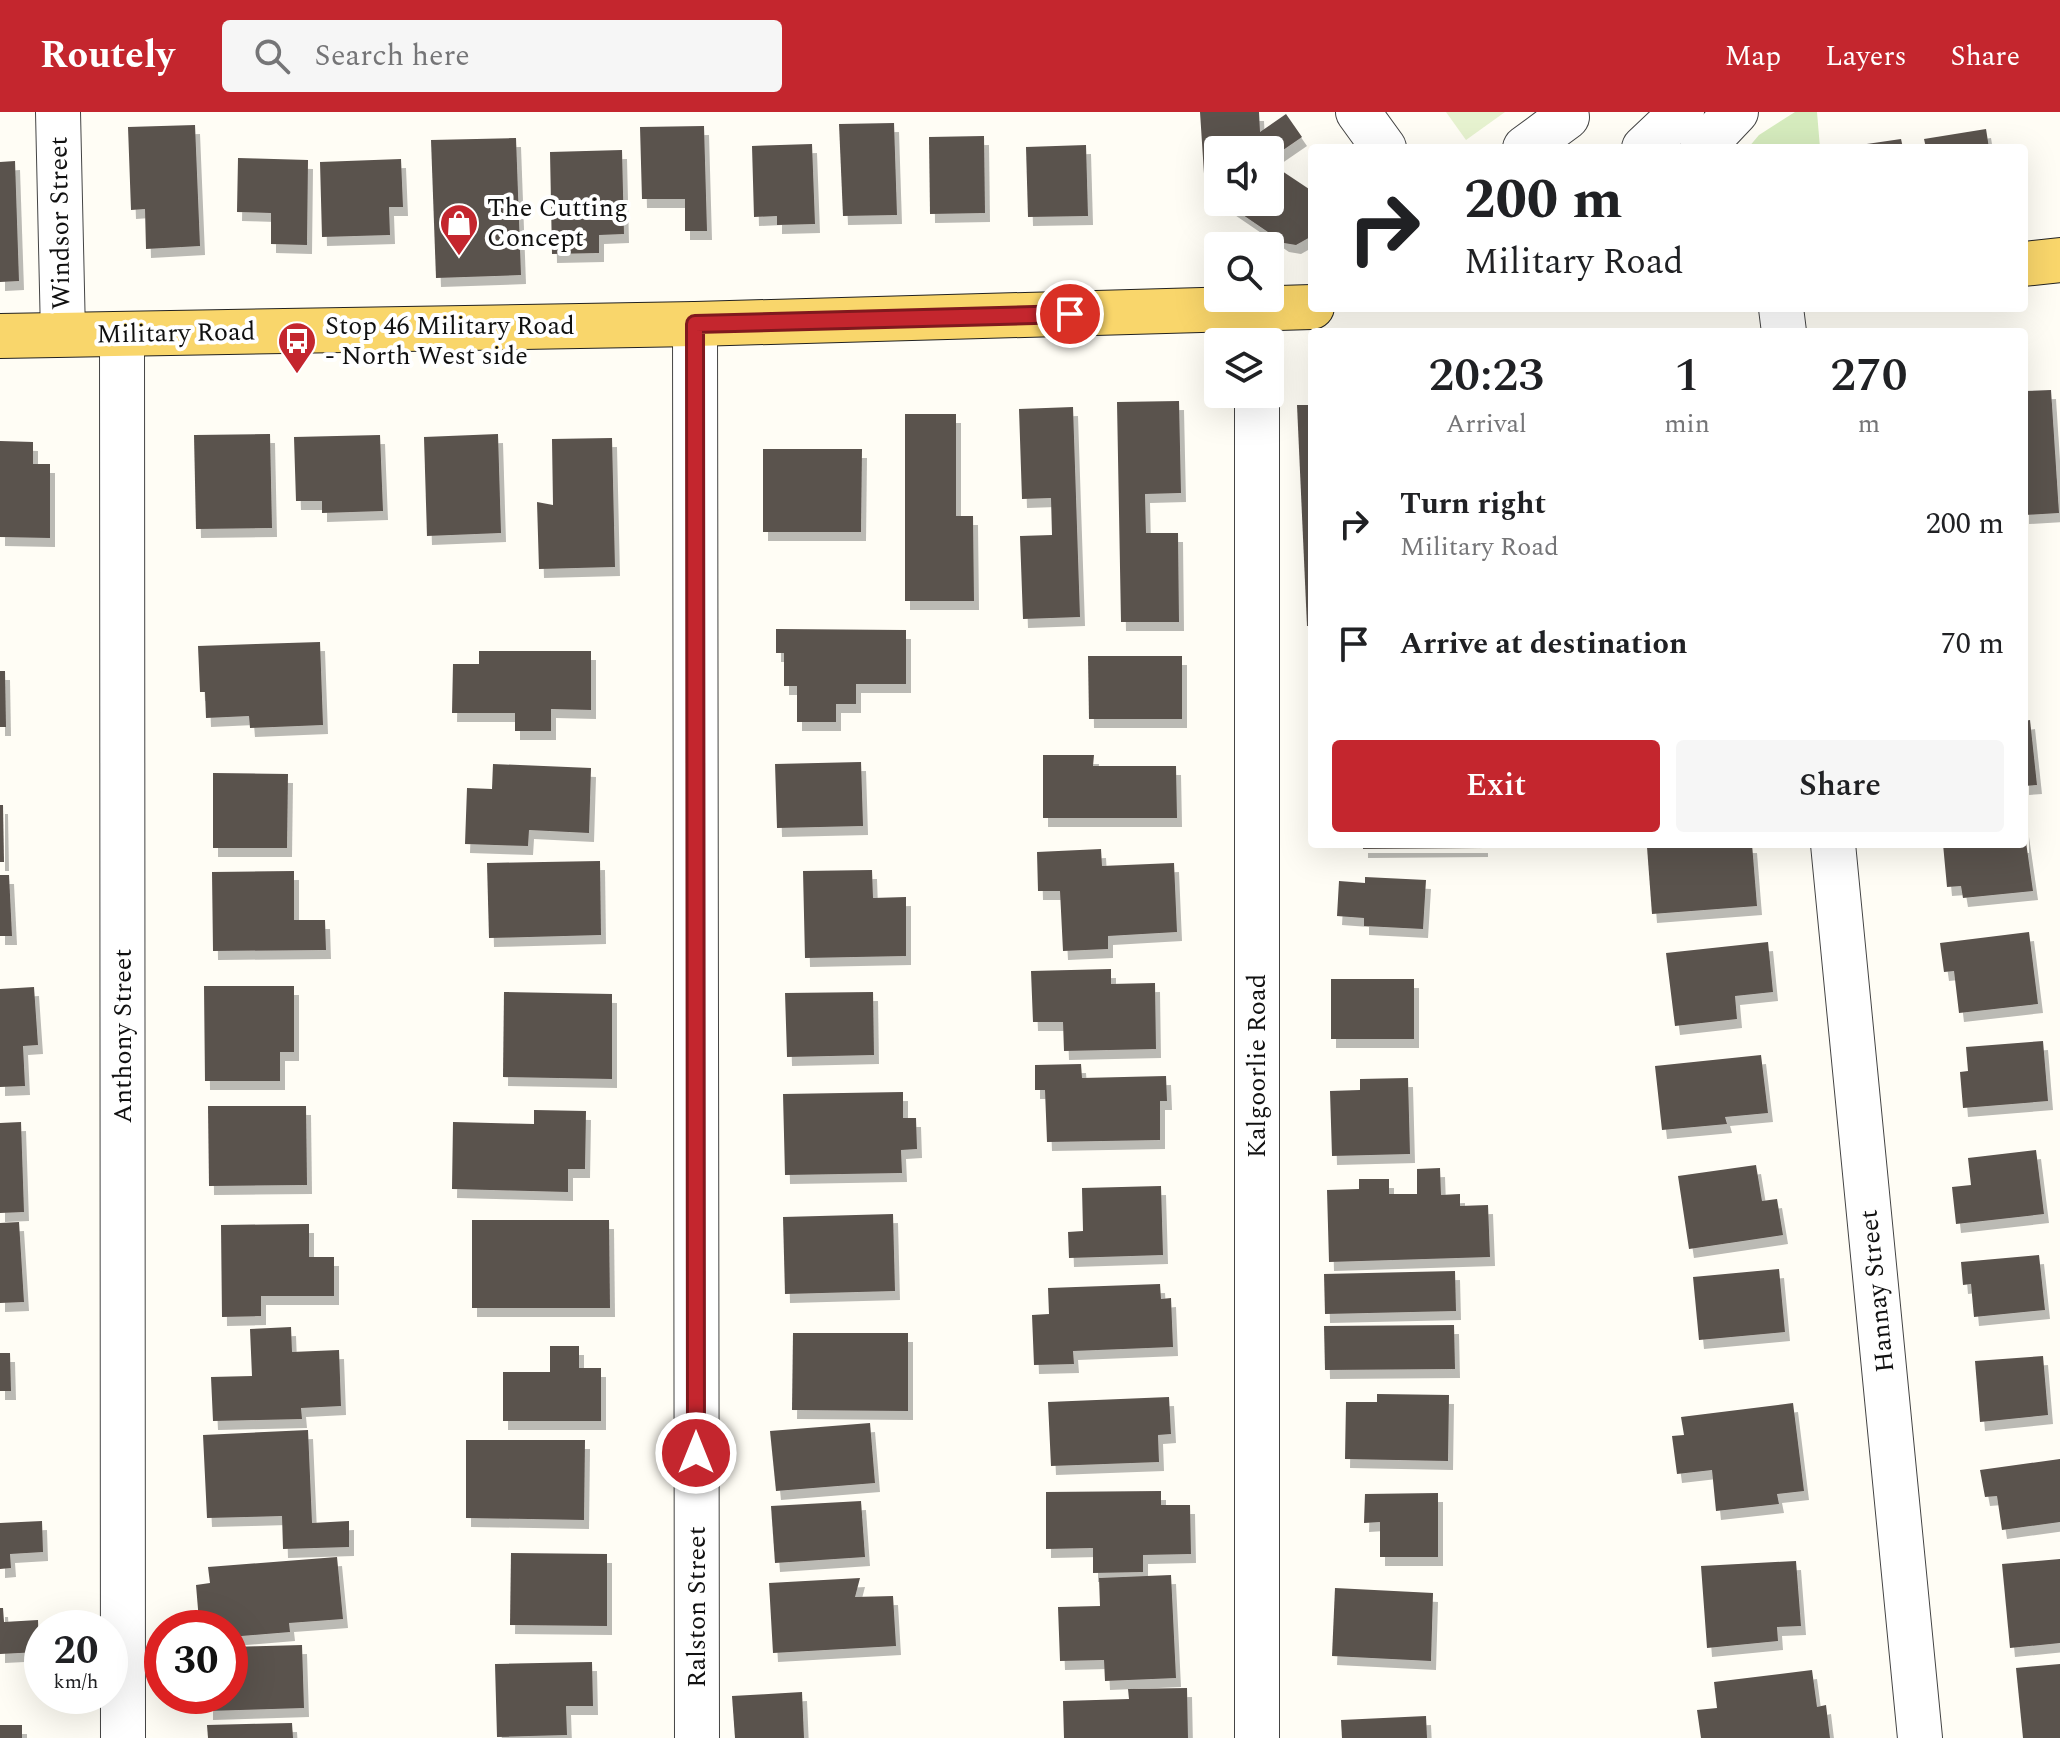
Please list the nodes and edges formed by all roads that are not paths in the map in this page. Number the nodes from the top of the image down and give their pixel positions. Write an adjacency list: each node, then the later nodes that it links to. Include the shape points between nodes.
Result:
1 (58, 112): 15 (street, Windsor Street)
2 (1358, 112): 6 (street)
3 (1682, 112): 8 (street)
4 (1736, 112): 9 (street)
5 (1567, 117): 7 (street)
6 (1381, 144)
7 (1530, 144)
8 (1648, 144)
9 (1706, 144)
10 (2060, 260): 11 (main road)
11 (2028, 264)
12 (1308, 308): 14 (main road, Military Road)
13 (695, 324): 14 (main road, Military Road); 16 (main road, Military Road); 21 (street, Ralston Street)
14 (1257, 326)
15 (63, 334): 16 (main road, Military Road); 17 (main road, Military Road)
16 (122, 334): 20 (street, Anthony Street)
17 (0, 336)
18 (1257, 408): 22 (street, Kalgoorlie Road)
19 (1833, 848): 23 (street, Hannay Street)
20 (123, 1738)
21 (697, 1738)
22 (1257, 1738)
23 (1920, 1738)

